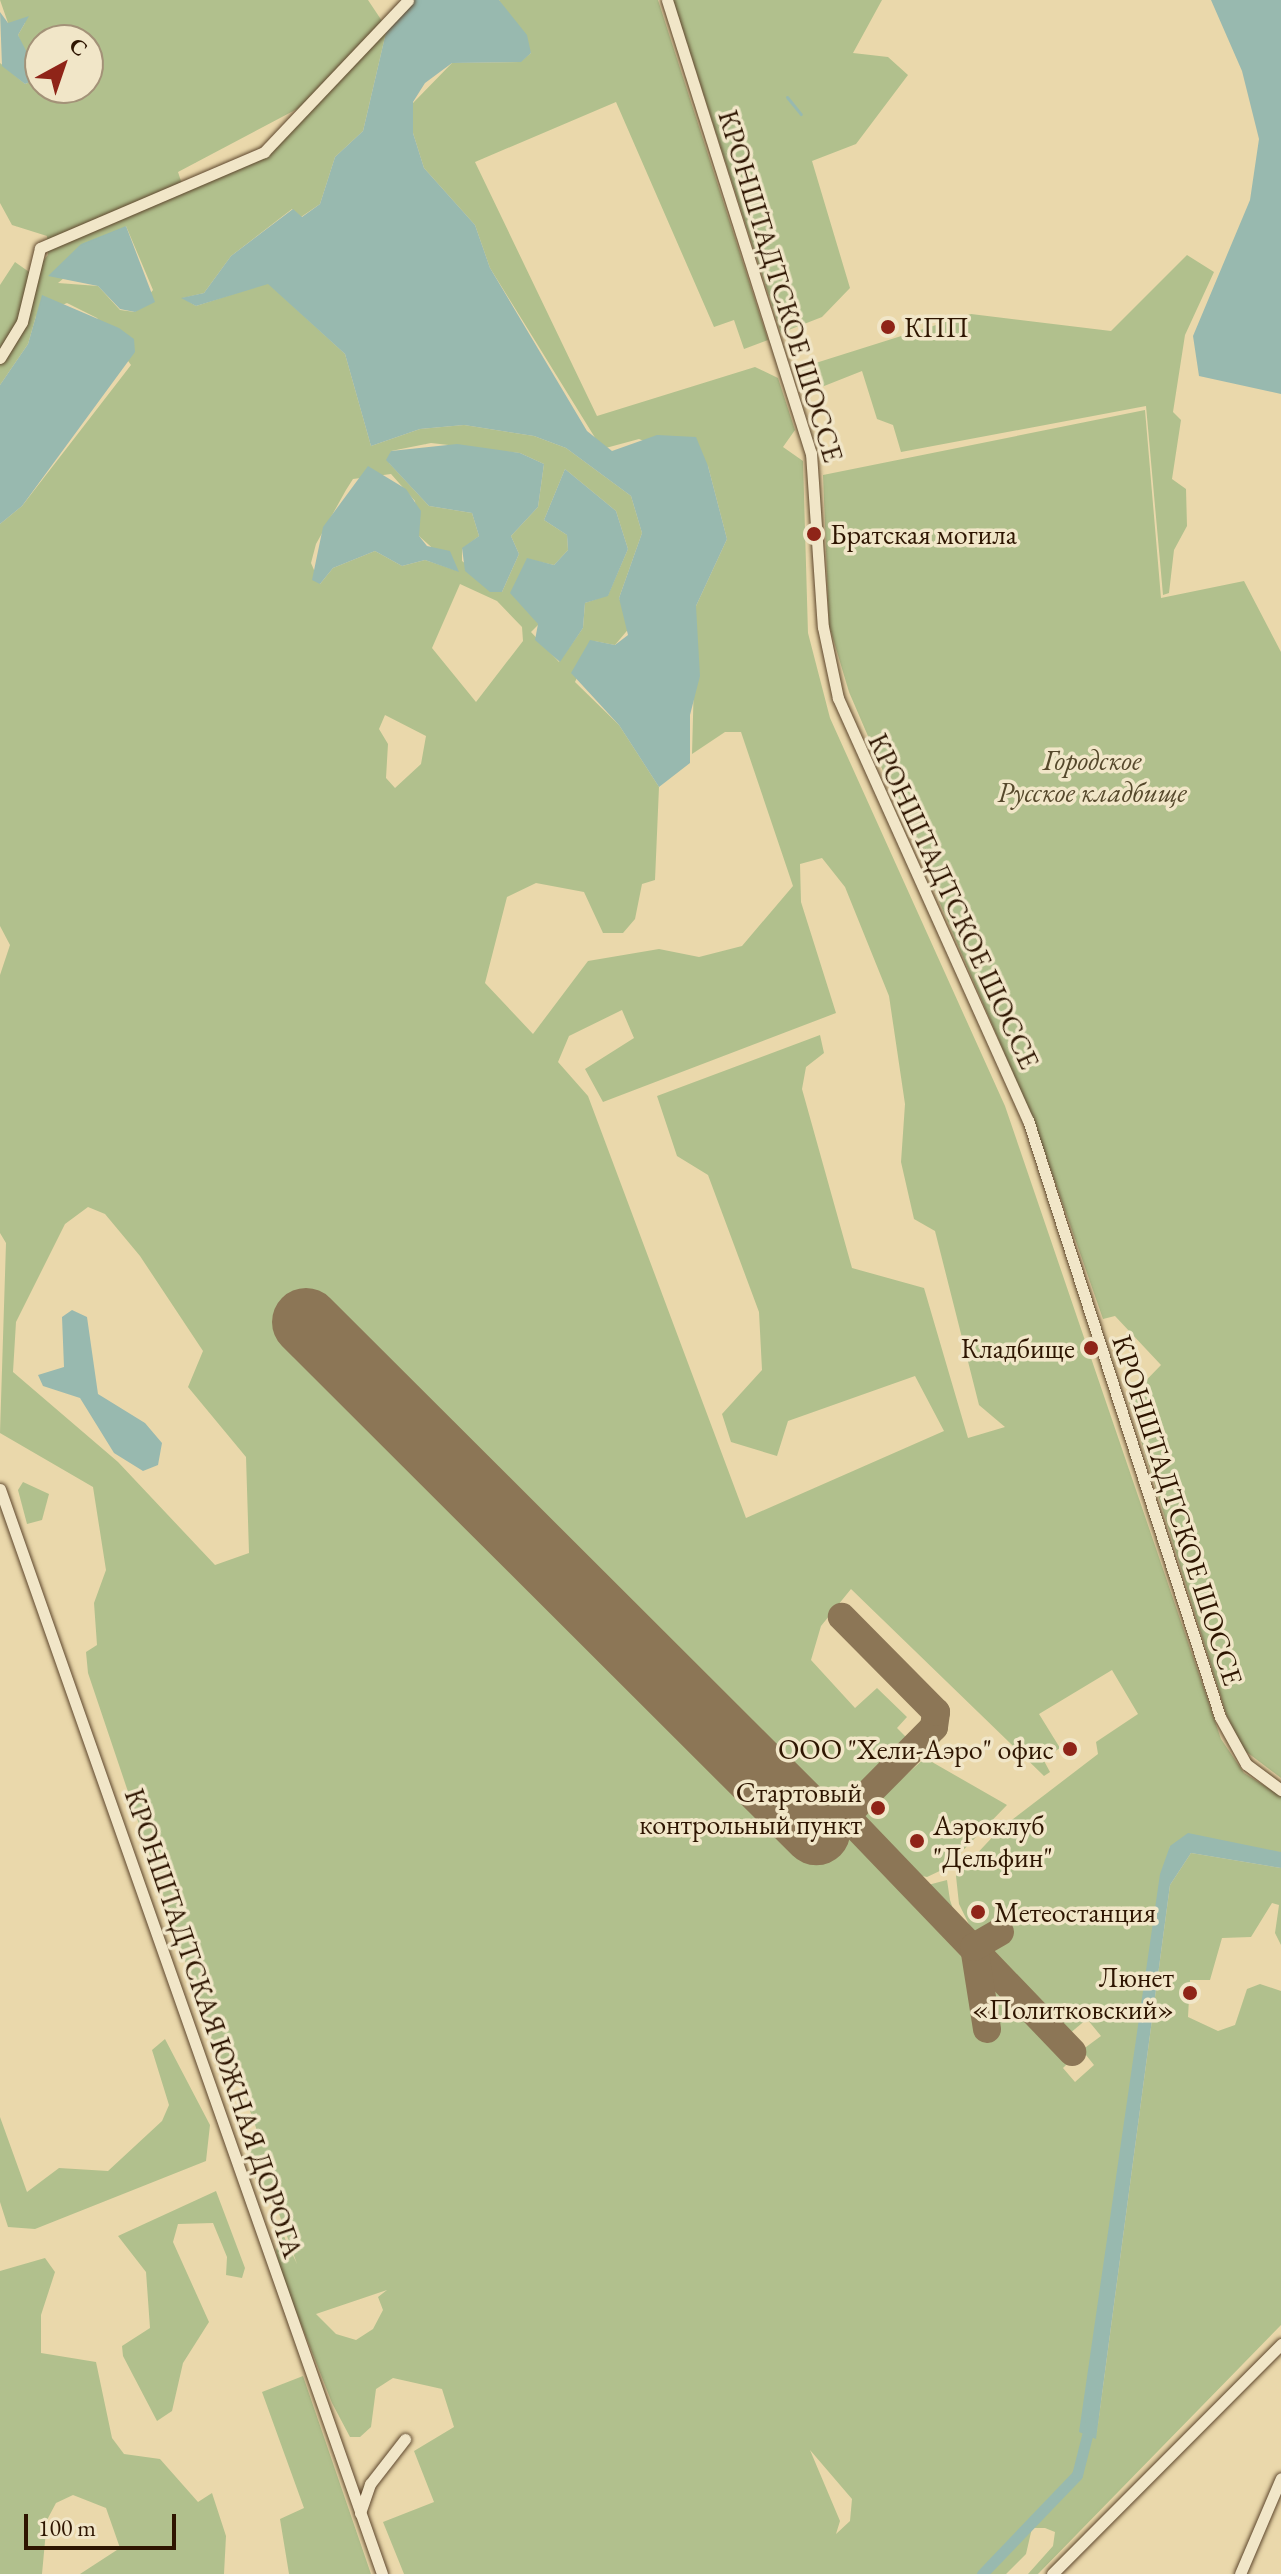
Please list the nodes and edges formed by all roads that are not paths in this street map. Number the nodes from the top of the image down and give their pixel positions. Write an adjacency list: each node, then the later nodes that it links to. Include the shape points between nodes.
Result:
1 (408, 0): 3 (street, via 264,152 40,248 22,322)
2 (667, 0): 5 (street, КРОНШТАДТСКОЕ ШОССЕ, via 811,453 823,627 838,698 1028,1120 1220,1717 1246,1764)
3 (0, 358)
4 (0, 1489): 9 (street, КРОНШТАДТСКАЯ ЮЖНАЯ ДОРОГА)
5 (1281, 1790)
6 (1281, 2344): 11 (street)
7 (405, 2439): 9 (street, via 370,2484)
8 (1281, 2478): 12 (street)
9 (360, 2513): 10 (street, КРОНШТАДТСКАЯ ЮЖНАЯ ДОРОГА)
10 (382, 2574)
11 (1052, 2574)
12 (1240, 2574)

